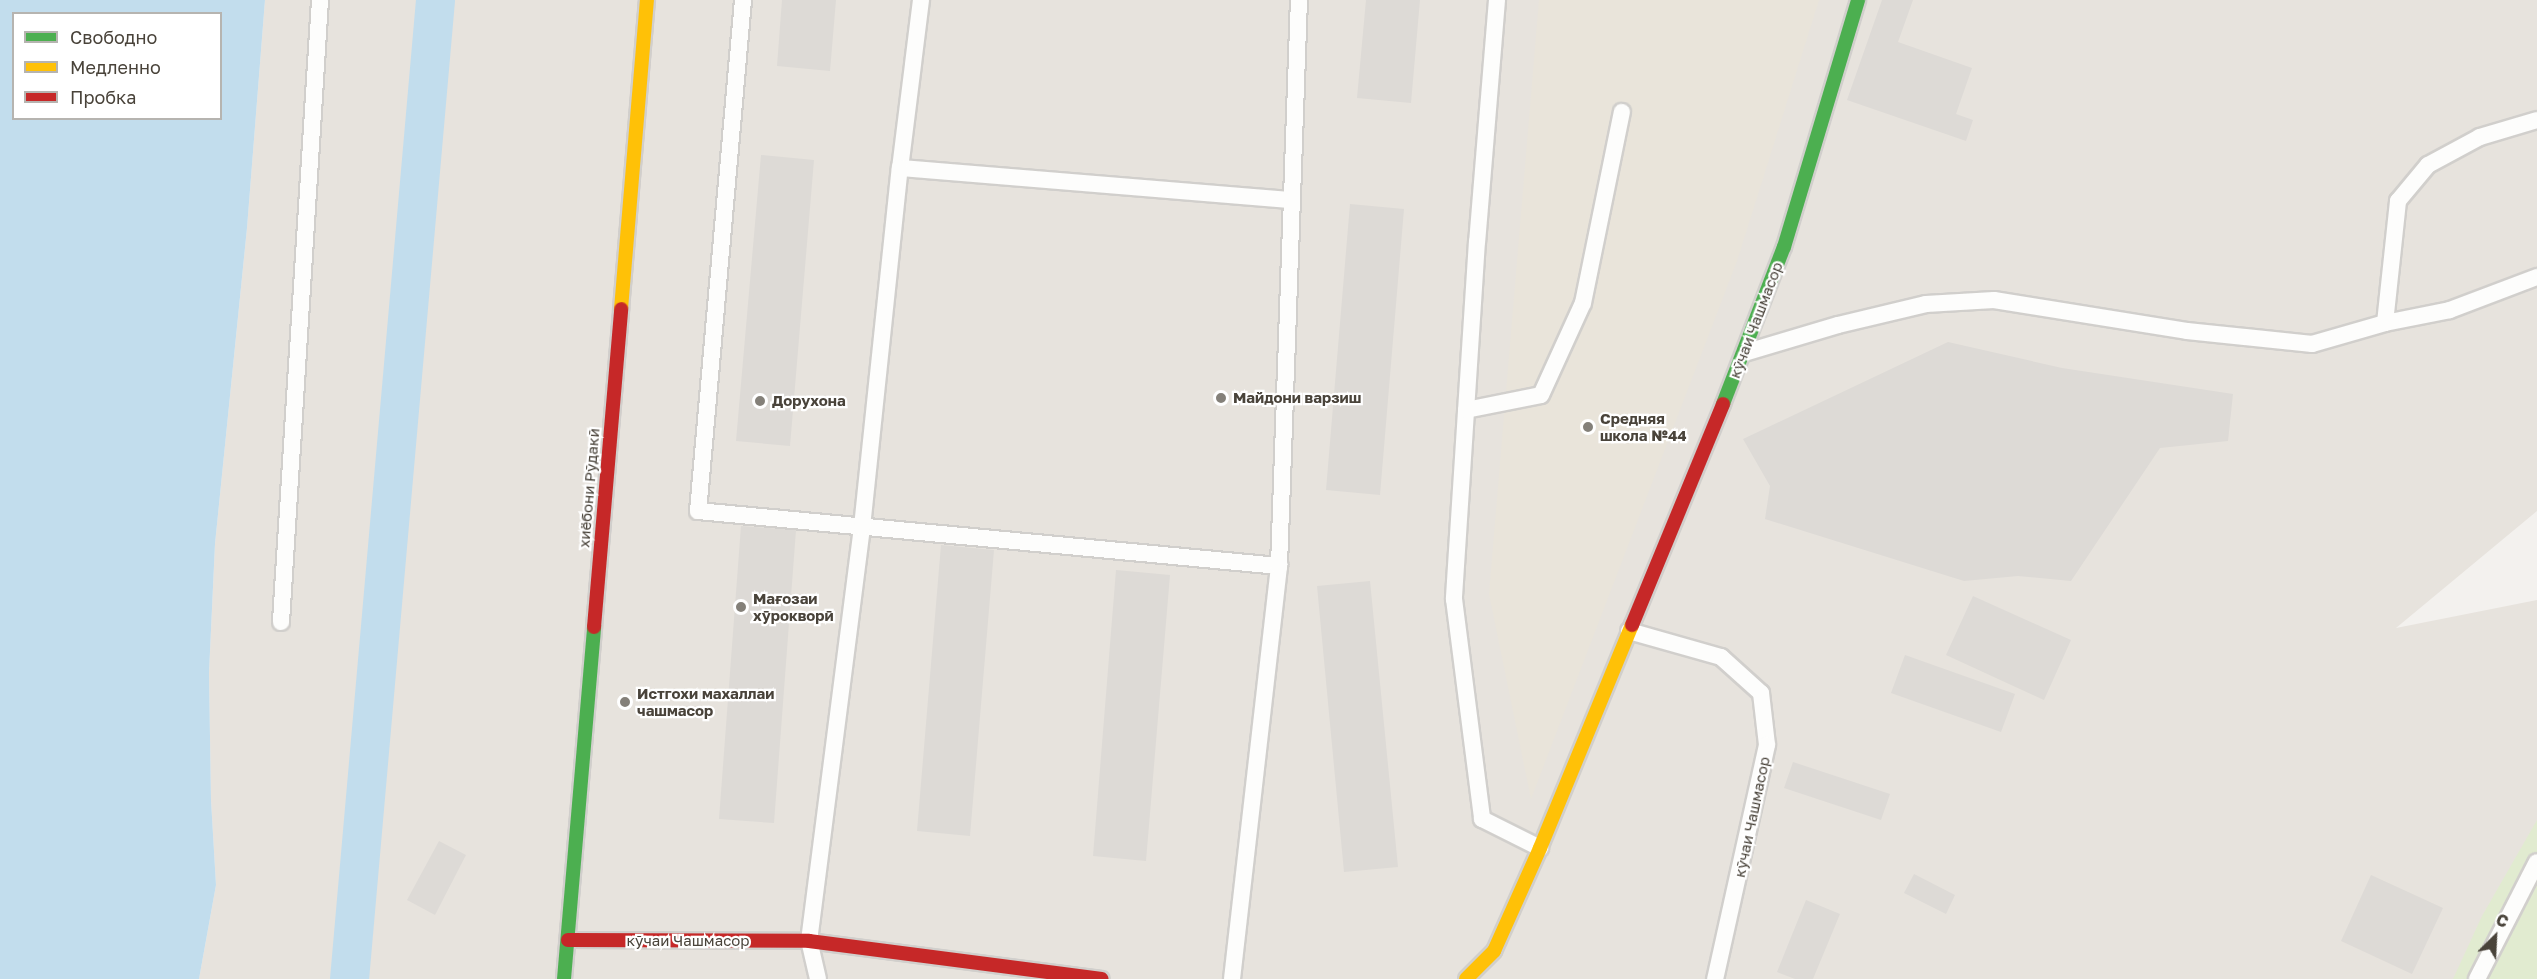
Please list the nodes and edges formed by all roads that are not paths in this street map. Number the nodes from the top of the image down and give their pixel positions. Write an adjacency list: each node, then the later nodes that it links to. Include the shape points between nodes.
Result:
1 (320, 0): 18 (lane)
2 (647, 0): 22 (main road, хиёбони Рӯдакӣ)
3 (743, 0): 16 (lane, via 698,511)
4 (921, 0): 10 (lane)
5 (1299, 0): 11 (lane)
6 (1497, 0): 15 (lane)
7 (1858, 0): 14 (main road, кӯчаи Чашмасор, via 1795,213)
8 (1622, 112): 15 (lane, via 1583,303 1541,394)
9 (2537, 120): 13 (lane, via 2480,137 2428,165 2397,201)
10 (900, 168): 11 (lane); 16 (lane)
11 (1292, 200): 17 (lane)
12 (2537, 278): 13 (lane, via 2450,310)
13 (2385, 323): 14 (lane, via 2312,344 2187,331 1983,301 1926,304)
14 (1744, 353): 19 (main road, кӯчаи Чашмасор)
15 (1466, 410): 20 (lane, via 1454,598 1482,819)
16 (862, 527): 17 (lane); 23 (lane)
17 (1279, 566): 28 (lane)
18 (281, 622)
19 (1629, 631): 20 (main road, кӯчаи Чашмасор); 30 (lane, кӯчаи Чашмасор, via 1721,657 1761,693 1767,745)
20 (1540, 848): 29 (main road, кӯчаи Чашмасор, via 1494,951)
21 (2537, 862): 31 (lane)
22 (568, 940): 23 (main road, кӯчаи Чашмасор); 25 (main road, хиёбони Рӯдакӣ)
23 (809, 941): 24 (main road, кӯчаи Чашмасор); 26 (lane)
24 (1015, 973): 27 (main road, кӯчаи Чашмасор)
25 (564, 979)
26 (818, 979)
27 (1102, 979)
28 (1232, 979)
29 (1466, 979)
30 (1715, 979)
31 (2477, 979)

